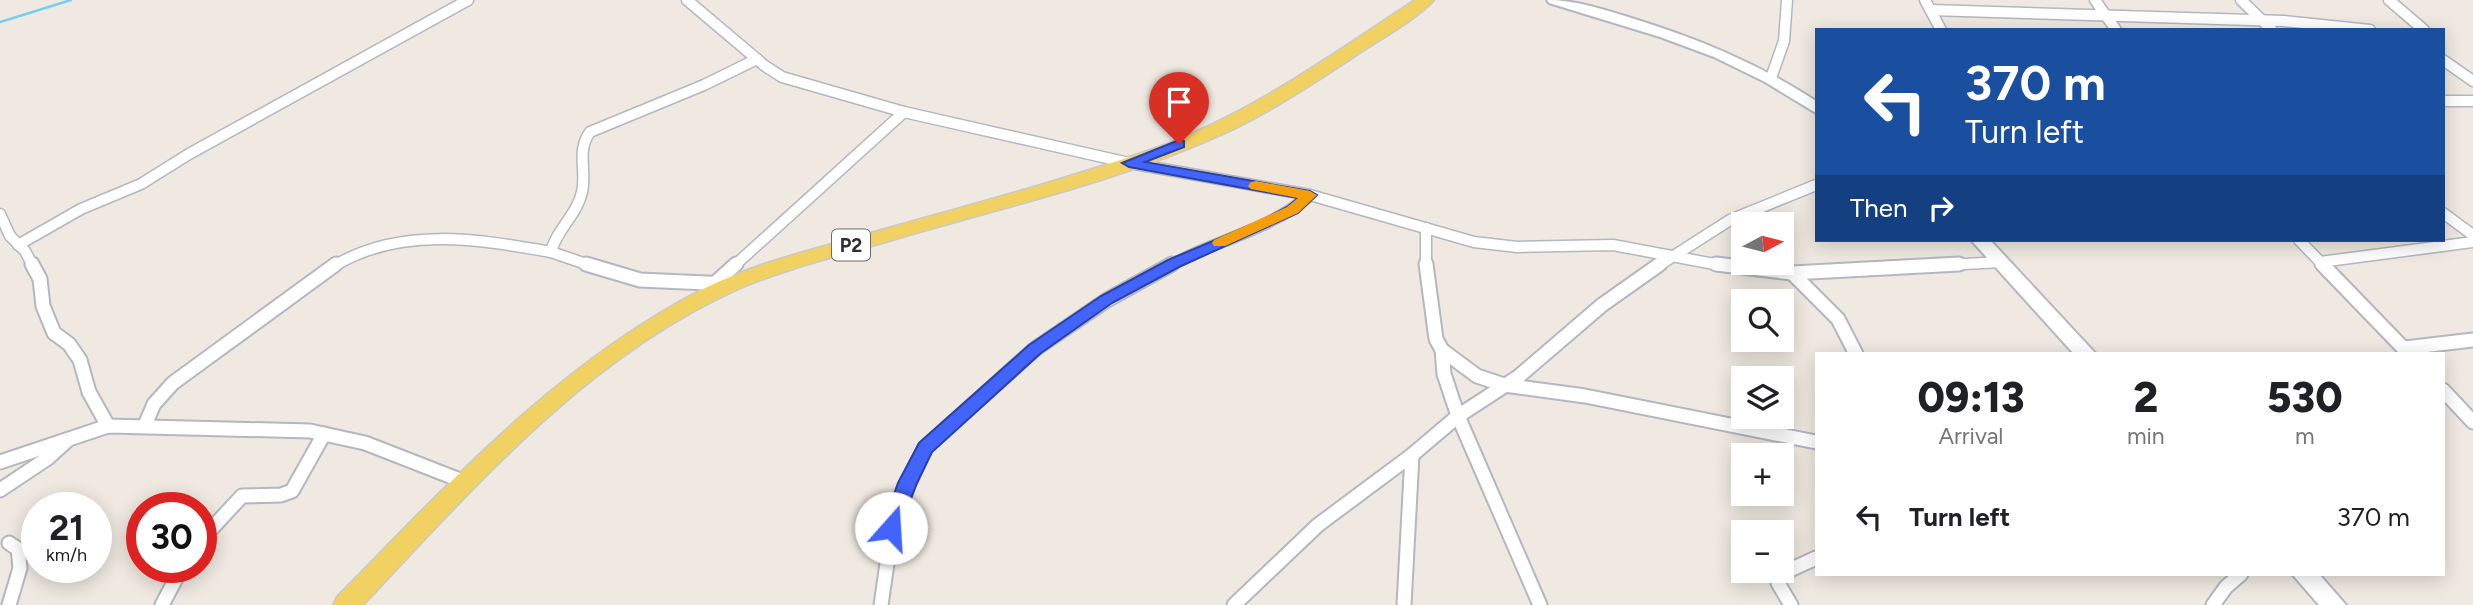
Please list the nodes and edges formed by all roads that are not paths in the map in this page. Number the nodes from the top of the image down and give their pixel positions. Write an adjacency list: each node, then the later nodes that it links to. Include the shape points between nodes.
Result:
1 (468, 0): 35 (street, via 141,184 81,209)
2 (687, 0): 19 (street)
3 (1426, 0): 26 (main road, P2, via 1255,111)
4 (1554, 0): 20 (main road, via 1683,41)
5 (1787, 0): 20 (street, via 1784,41)
6 (1925, 0): 10 (street)
7 (2095, 0): 11 (street)
8 (2241, 0): 12 (street)
9 (2389, 0): 17 (street)
10 (1931, 10): 11 (street); 13 (street)
11 (2105, 17): 12 (street); 14 (street)
12 (2263, 20): 15 (street); 16 (street)
13 (1940, 28)
14 (2114, 28)
15 (2271, 28)
16 (2356, 28)
17 (2422, 28)
18 (2445, 55): 21 (street)
19 (757, 59): 25 (street, via 800,84); 37 (street, via 590,132 581,149 583,190)
20 (1771, 78): 24 (main road)
21 (2473, 81)
22 (2445, 101): 23 (street)
23 (2473, 101)
24 (1815, 107)
25 (904, 112): 26 (street); 43 (street)
26 (1129, 163): 28 (street); 43 (main road, P2)
27 (1815, 185): 38 (street, via 1730,220)
28 (1310, 195): 31 (street); 71 (street, via 1266,224 1174,263 1107,300 1035,349 926,447 894,515)
29 (0, 214): 35 (street)
30 (2445, 214): 32 (street)
31 (1426, 228): 38 (street, via 1490,244 1613,245); 45 (street, via 1426,273 1433,326)
32 (2473, 235)
33 (2301, 242): 39 (street)
34 (2473, 242): 39 (street)
35 (18, 245): 54 (street, via 40,279 43,306 54,333 80,360 89,392)
36 (1990, 248): 41 (street); 48 (main road)
37 (551, 252): 43 (street, via 640,280); 53 (street, via 398,241 340,261 167,388)
38 (1670, 256): 40 (street); 49 (street)
39 (2320, 262): 46 (street)
40 (1731, 266)
41 (1794, 273)
42 (1794, 275): 47 (street, via 1832,310)
43 (723, 284): 60 (main road, P2, via 624,342 568,386)
44 (2473, 340): 46 (street)
45 (1442, 350): 49 (street, via 1477,376); 51 (street, via 1444,374)
46 (2407, 351)
47 (1855, 352)
48 (2083, 352)
49 (1504, 385): 51 (street); 57 (street)
50 (2445, 392): 52 (street)
51 (1458, 416): 58 (street); 74 (street)
52 (2473, 422)
53 (145, 425): 54 (street); 55 (street)
54 (108, 426): 56 (street)
55 (330, 435): 60 (street, via 365,443); 62 (street, via 292,491 242,496)
56 (70, 437): 59 (street); 61 (street)
57 (1815, 442)
58 (1412, 455): 72 (street, via 1318,525); 73 (street)
59 (0, 462)
60 (465, 482): 70 (main road, P2)
61 (0, 490)
62 (217, 523)
63 (9, 543): 68 (street, via 18,549 20,568)
64 (1815, 558): 75 (street, via 1779,575 1778,583)
65 (2239, 576): 76 (street)
66 (2306, 576): 77 (main road)
67 (174, 583): 69 (street)
68 (9, 605)
69 (162, 605)
70 (346, 605)
71 (881, 605)
72 (1234, 605)
73 (1404, 605)
74 (1540, 605)
75 (1791, 605)
76 (2213, 605)
77 (2334, 605)

